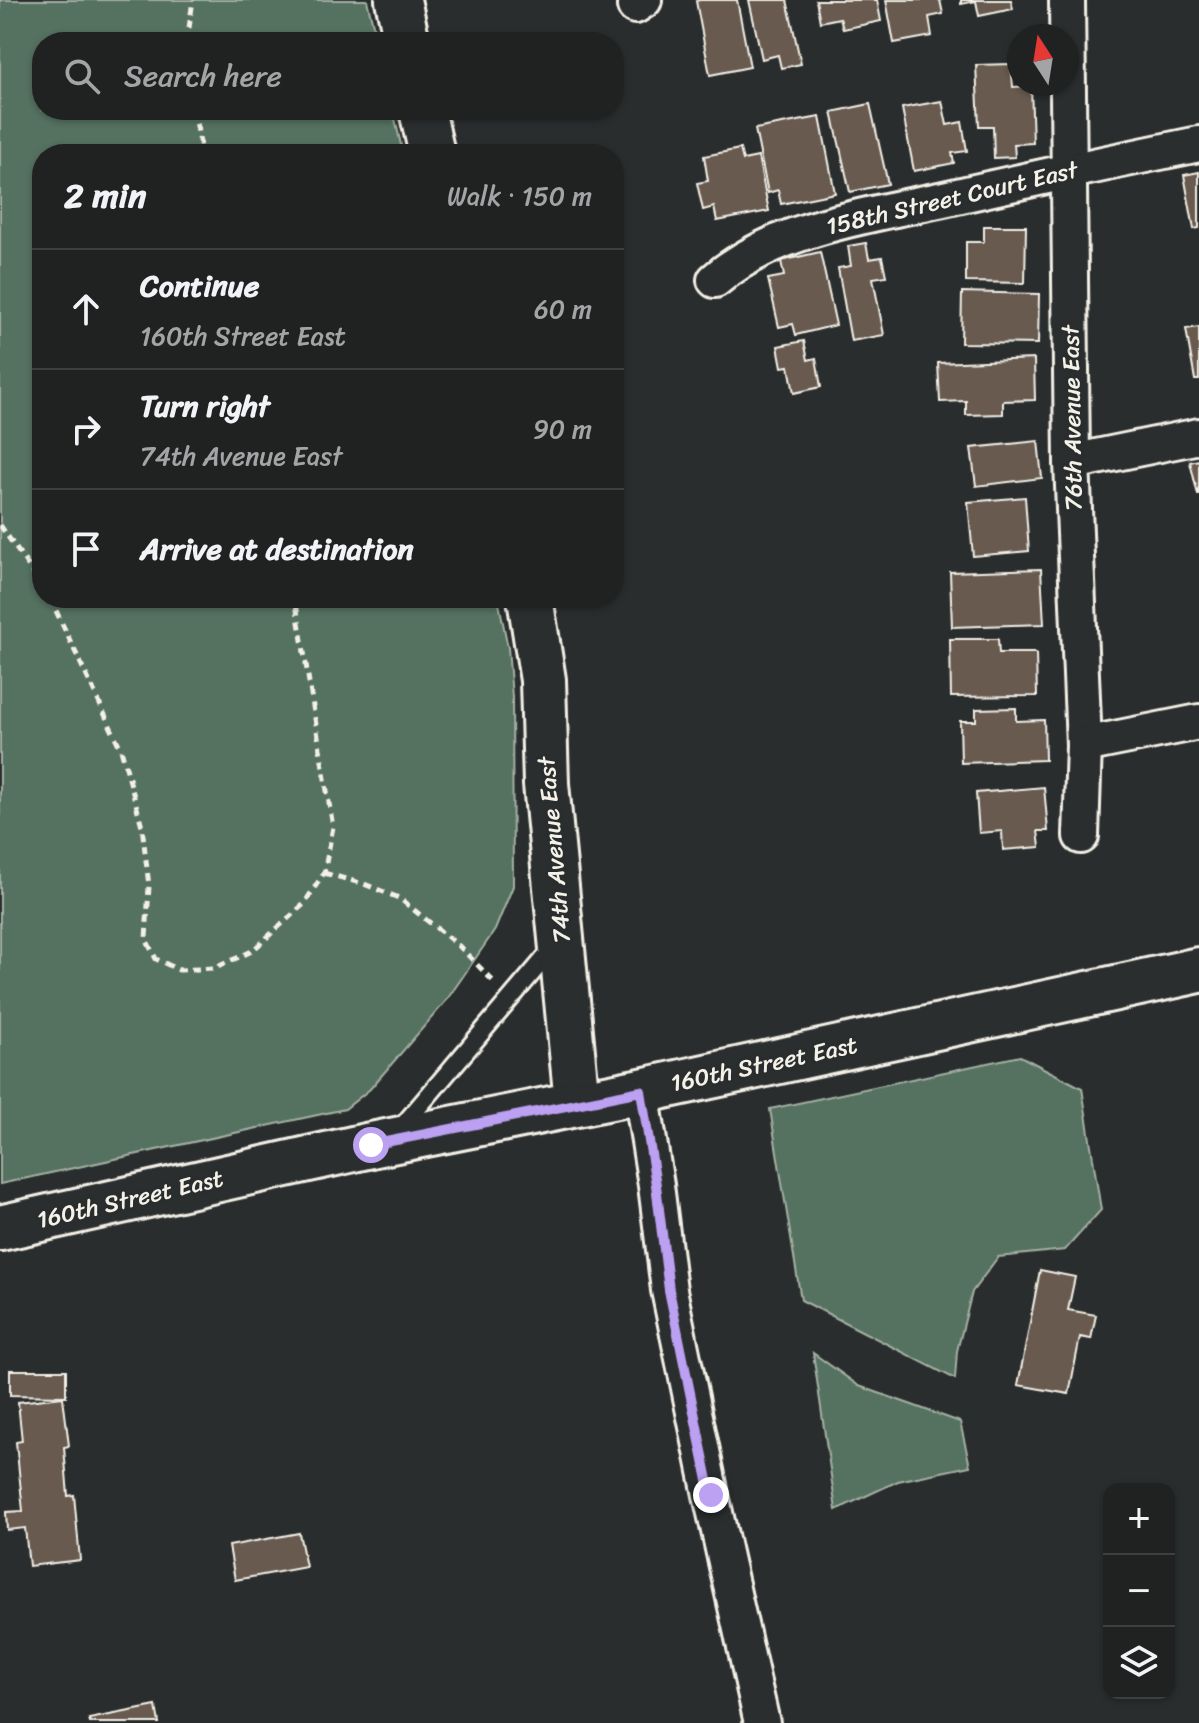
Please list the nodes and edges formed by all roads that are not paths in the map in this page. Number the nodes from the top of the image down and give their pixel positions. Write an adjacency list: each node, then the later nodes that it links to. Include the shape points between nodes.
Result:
1 (398, 0): 3 (main road)
2 (1067, 0): 7 (street, 76th Avenue East)
3 (405, 32)
4 (424, 120): 5 (main road)
5 (430, 144)
6 (1199, 144): 7 (street, 158th Street Court East)
7 (1069, 171): 8 (street, 158th Street Court East, via 839,222 773,243 731,265); 10 (street, 76th Avenue East)
8 (715, 280)
9 (1199, 436): 10 (street)
10 (1072, 462): 13 (street, 76th Avenue East)
11 (532, 608): 15 (main road, 74th Avenue East, via 543,680 546,784)
12 (1199, 722): 13 (street)
13 (1084, 745): 14 (street, 76th Avenue East)
14 (1081, 836)
15 (561, 939): 18 (main road, 74th Avenue East); 19 (lane)
16 (1199, 970): 17 (main road, 160th Street East)
17 (641, 1091): 18 (main road, 160th Street East); 21 (street, via 669,1290)
18 (577, 1103): 19 (main road, 160th Street East)
19 (390, 1141): 20 (main road, 160th Street East)
20 (0, 1228)
21 (762, 1723)

